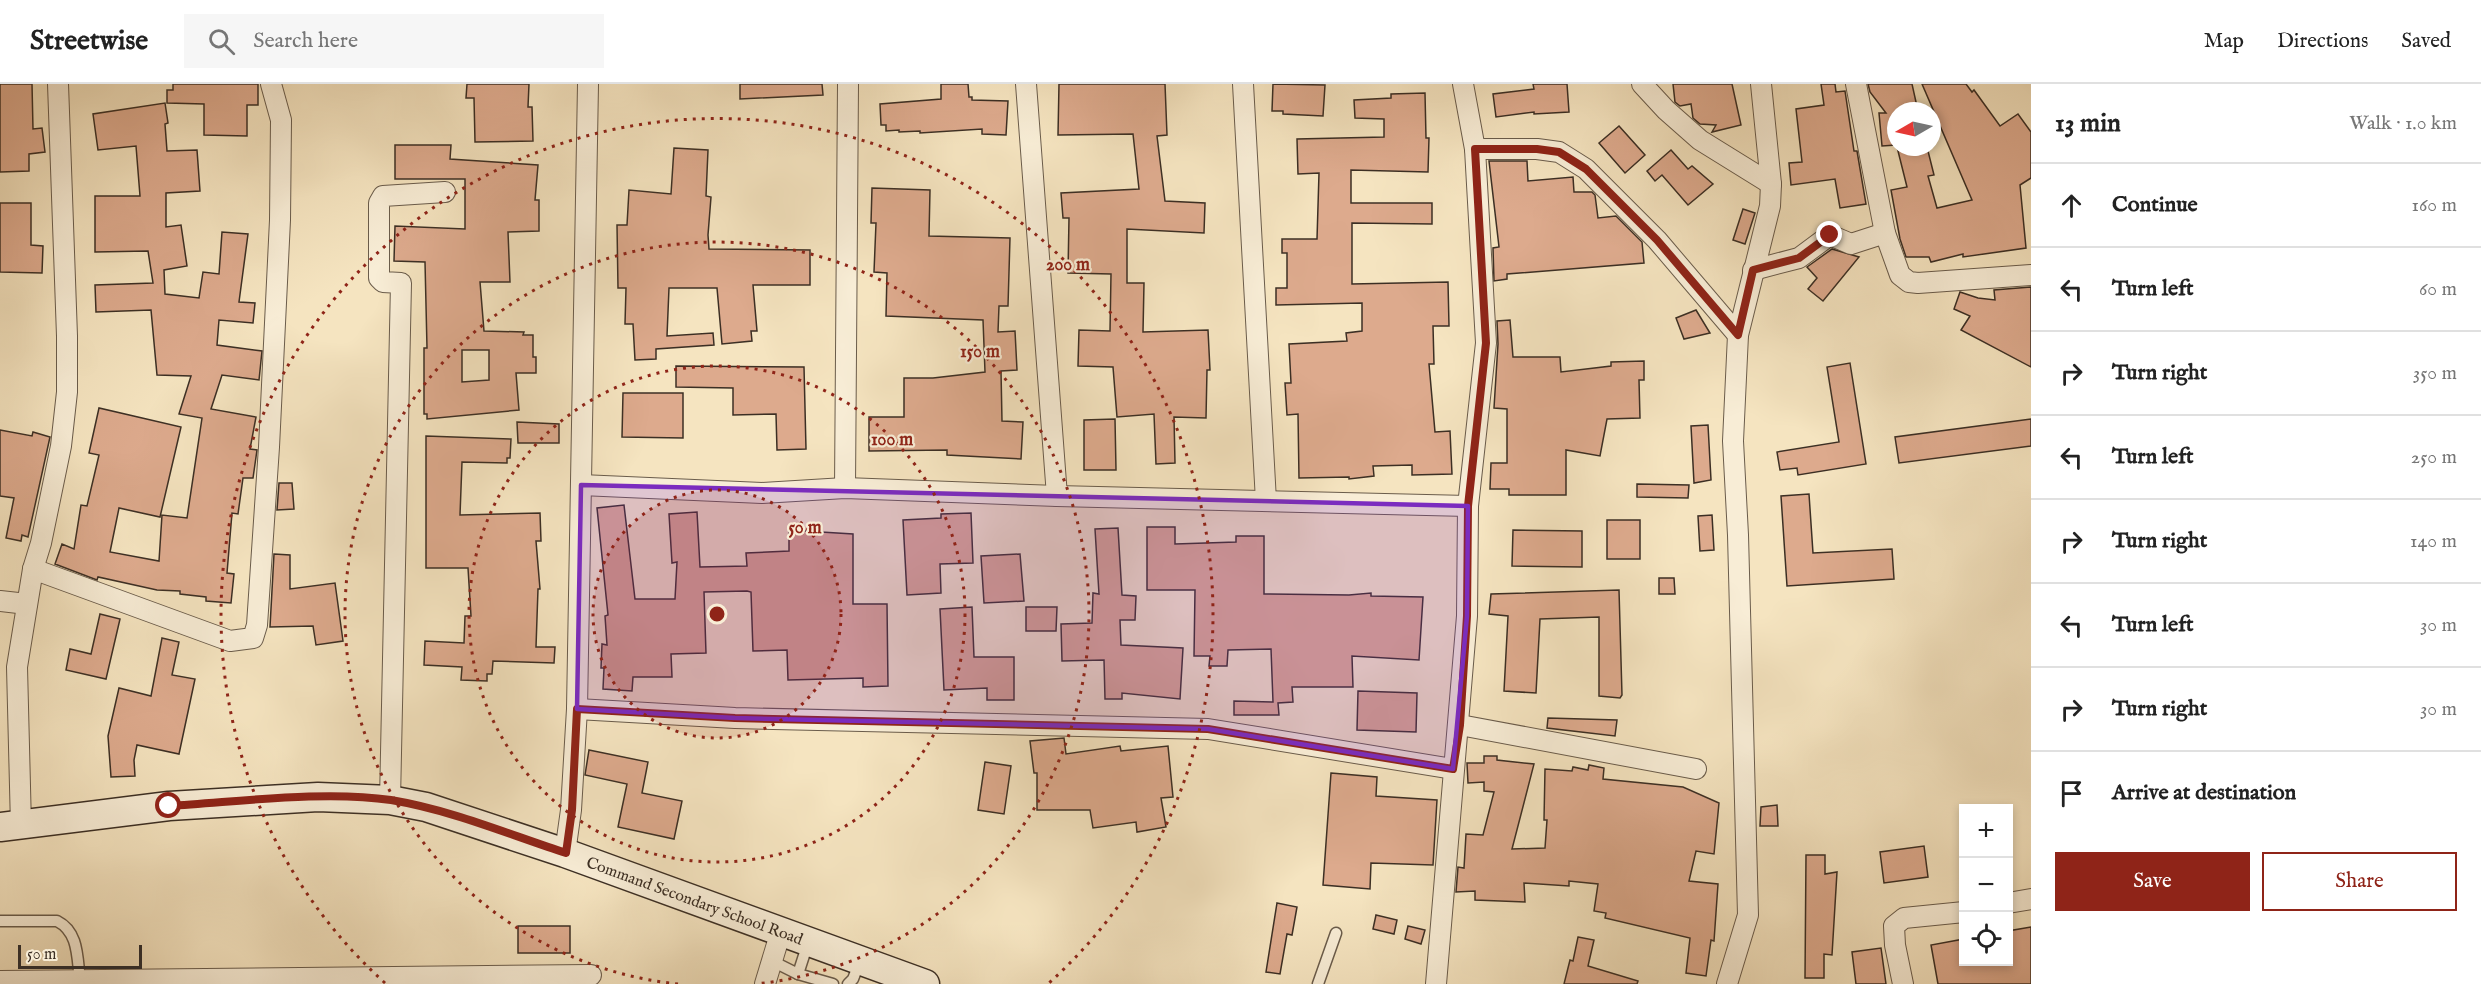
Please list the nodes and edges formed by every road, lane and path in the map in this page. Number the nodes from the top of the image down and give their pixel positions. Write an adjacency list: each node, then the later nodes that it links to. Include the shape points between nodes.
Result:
1 (58, 84): 23 (street, via 67,392 61,446)
2 (271, 84): 23 (street, via 281,120 280,220 269,459 253,638 230,641)
3 (588, 84): 18 (street)
4 (848, 84): 19 (street)
5 (1026, 84): 20 (street)
6 (1243, 84): 21 (street)
7 (1463, 84): 11 (street)
8 (1642, 84): 12 (street, via 1700,140)
9 (1761, 84): 12 (street)
10 (1856, 84): 14 (street)
11 (1475, 149): 17 (street, via 1559,152 1586,169 1657,240); 22 (street, via 1486,343)
12 (1771, 184): 15 (street, via 1770,206)
13 (445, 192): 30 (street, via 383,196 379,203 379,278 382,282 401,283)
14 (1885, 233): 15 (street, via 1851,244 1830,235 1799,258); 16 (street, via 1900,275 1909,282)
15 (1753, 270): 17 (street)
16 (2031, 275)
17 (1738, 335): 55 (street, via 1732,441 1748,915)
18 (581, 485): 19 (street, via 762,493); 26 (street)
19 (845, 488): 20 (street)
20 (1056, 496): 21 (street)
21 (1266, 501): 22 (street)
22 (1468, 506): 27 (street, via 1467,616)
23 (33, 569): 25 (street)
24 (0, 601): 25 (street)
25 (27, 604): 31 (street, via 17,668)
26 (577, 709): 28 (street, via 735,718 1208,729); 32 (street)
27 (1460, 725): 28 (street); 29 (street)
28 (1453, 769): 54 (street)
29 (1696, 770)
30 (390, 800): 31 (main road, Command Secondary School Road, via 318,797 169,806); 32 (main road, Command Secondary School Road, via 448,814)
31 (5, 826)
32 (566, 853): 37 (main road, Command Secondary School Road)
33 (2031, 899): 34 (street)
34 (2013, 902)
35 (1959, 912): 56 (street, via 1904,918 1894,926)
36 (0, 921): 44 (lane, via 57,921 65,925 76,941)
37 (781, 931): 39 (main road, Command Secondary School Road); 40 (street)
38 (1336, 933): 53 (lane)
39 (809, 941): 41 (main road, Command Secondary School Road); 42 (lane)
40 (772, 961): 42 (lane); 50 (street)
41 (854, 972): 52 (main road, Command Secondary School Road)
42 (798, 974): 51 (lane)
43 (591, 975): 46 (street)
44 (80, 980): 47 (street); 48 (street)
45 (469, 980): 46 (street); 49 (street)
46 (519, 980)
47 (0, 981)
48 (233, 981): 49 (street)
49 (285, 981)
50 (765, 984)
51 (833, 984)
52 (925, 984)
53 (1318, 984)
54 (1436, 984)
55 (1727, 984)
56 (1903, 984)

